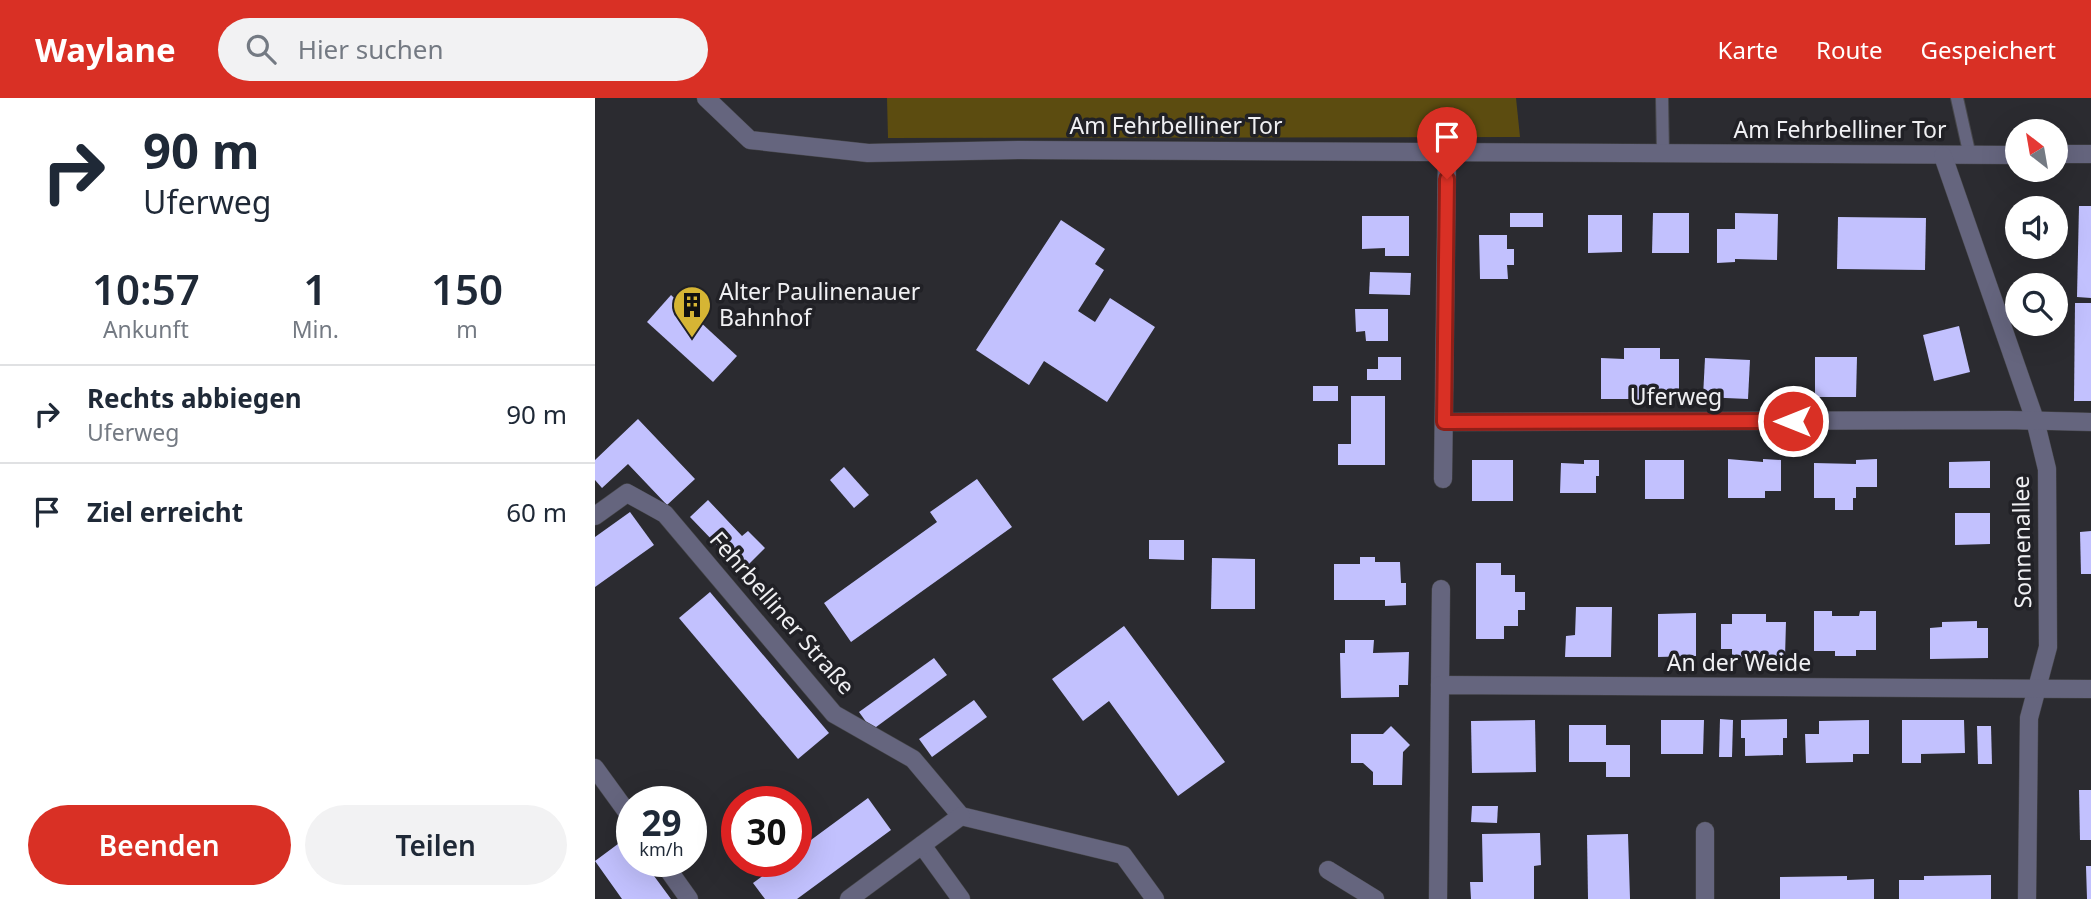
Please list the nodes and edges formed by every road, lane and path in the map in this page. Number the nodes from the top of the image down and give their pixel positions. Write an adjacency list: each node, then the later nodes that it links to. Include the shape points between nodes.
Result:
1 (706, 98): 4 (street, Am Fehrbelliner Tor, via 750,140 868,153)
2 (1662, 98): 5 (lane)
3 (1957, 98): 10 (lane)
4 (1447, 153): 5 (street, Am Fehrbelliner Tor); 12 (street)
5 (1663, 153): 9 (street, Am Fehrbelliner Tor)
6 (2069, 154): 7 (street)
7 (2091, 154)
8 (2005, 155): 10 (street, Am Fehrbelliner Tor)
9 (1943, 156): 10 (street, Am Fehrbelliner Tor); 11 (street, Sonnenallee)
10 (1970, 156)
11 (2035, 420): 12 (street, Uferweg); 13 (street, Uferweg); 18 (street, Sonnenallee, via 2047,469 2048,647)
12 (1444, 422): 14 (street)
13 (2091, 422)
14 (1443, 479)
15 (595, 516): 22 (street, Fehrbelliner Straße, via 627,493 665,514 835,714 913,759)
16 (1441, 589): 17 (street)
17 (1440, 685): 18 (street, An der Weide); 32 (street)
18 (2038, 689): 19 (street, An der Weide); 34 (street, Sonnenallee, via 2029,718)
19 (2091, 689)
20 (595, 768): 21 (street)
21 (616, 797)
22 (961, 816): 24 (street); 30 (street, via 1123,855)
23 (1705, 831): 33 (street)
24 (922, 845): 28 (street); 29 (street)
25 (1328, 870): 31 (street)
26 (673, 877): 27 (street)
27 (689, 899)
28 (849, 899)
29 (961, 899)
30 (1155, 899)
31 (1375, 899)
32 (1438, 899)
33 (1705, 899)
34 (2027, 899)

